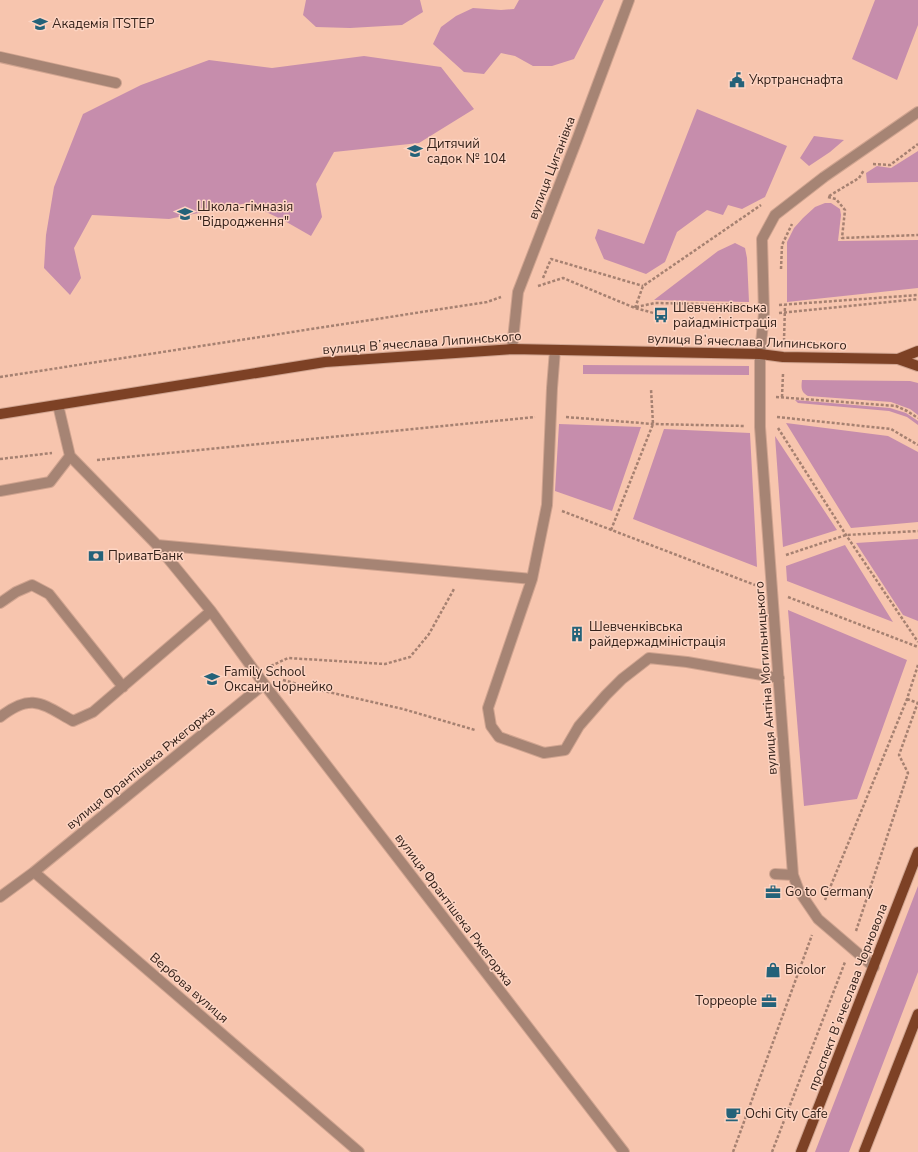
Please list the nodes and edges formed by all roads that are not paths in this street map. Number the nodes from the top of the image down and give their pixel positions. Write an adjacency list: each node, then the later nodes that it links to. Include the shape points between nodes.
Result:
1 (629, 0): 5 (street, вулиця Циганівка, via 518,292)
2 (0, 57): 3 (street)
3 (116, 83)
4 (918, 112): 8 (street, вулиця Антіна Могильницького, via 775,215 762,239 763,306)
5 (512, 349): 6 (main road, вулиця Вʼячеслава Липинського); 11 (main road, вулиця Вʼячеслава Липинського, via 325,362)
6 (555, 350): 8 (main road, вулиця Вʼячеслава Липинського); 16 (street, via 547,505)
7 (918, 351): 9 (main road, вулиця Вʼячеслава Липинського)
8 (760, 354): 9 (main road, вулиця Вʼячеслава Липинського, via 783,357); 19 (street, вулиця Антіна Могильницького, via 761,434)
9 (898, 359): 10 (main road, вулиця Вʼячеслава Липинського)
10 (918, 366)
11 (58, 405): 12 (main road, вулиця Вʼячеслава Липинського); 13 (street)
12 (0, 414)
13 (70, 456): 14 (street, via 50,482); 15 (street, вулиця Франтішека Ржегоржа)
14 (0, 491)
15 (157, 545): 16 (street); 18 (street, вулиця Франтішека Ржегоржа)
16 (532, 579): 19 (street, via 488,708 491,726 499,737 544,754 565,750 579,726 606,695 622,678 649,658)
17 (0, 603): 21 (street, via 32,585 49,594)
18 (211, 611): 20 (street, вулиця Франтішека Ржегоржа); 21 (street)
19 (779, 678): 26 (street, вулиця Антіна Могильницького)
20 (264, 684): 24 (street, вулиця Франтішека Ржегоржа); 31 (street, вулиця Франтішека Ржегоржа)
21 (123, 687): 22 (street, via 93,712 74,721 39,703 25,702)
22 (0, 716)
23 (918, 852): 28 (main road, проспект Вʼячеслава Чорновола)
24 (34, 872): 27 (street); 30 (street, Вербова вулиця)
25 (775, 874): 26 (street)
26 (793, 875): 28 (street, вулиця Антіна Могильницького, via 799,891 818,919)
27 (0, 897)
28 (874, 967): 32 (main road, проспект Вʼячеслава Чорновола)
29 (918, 1014): 33 (main road)
30 (359, 1152)
31 (624, 1152)
32 (801, 1152)
33 (864, 1152)

